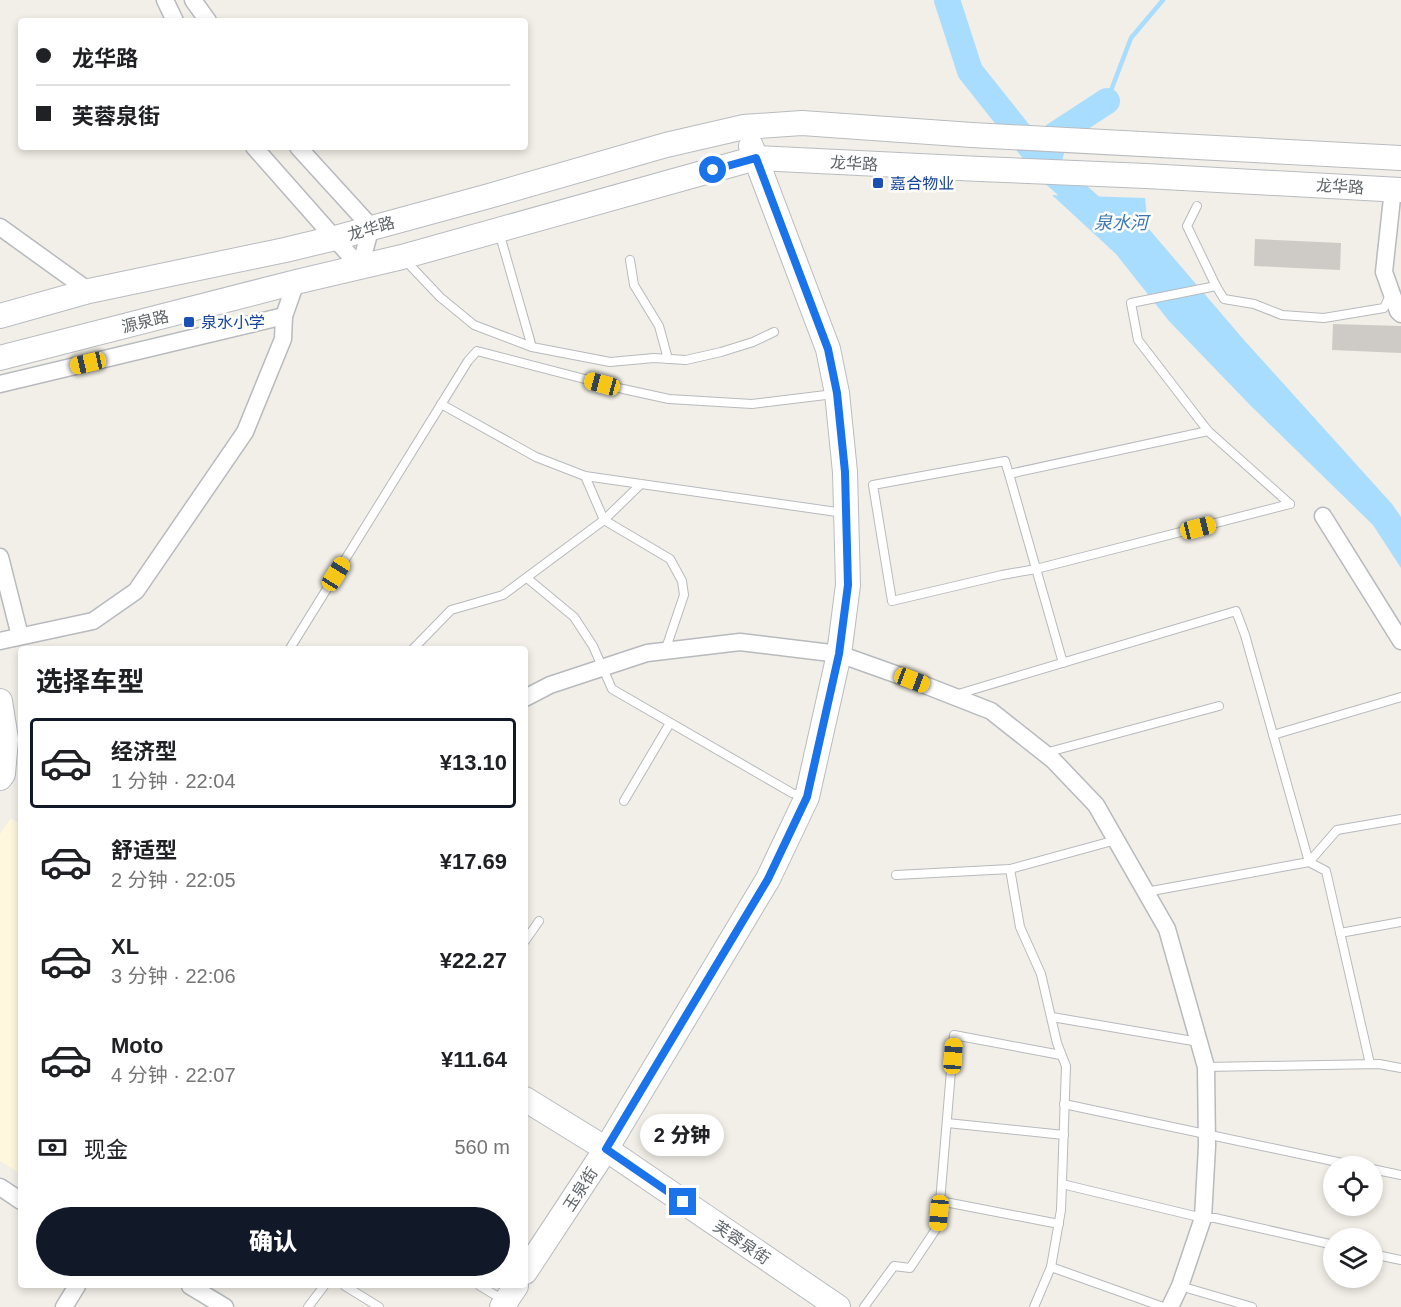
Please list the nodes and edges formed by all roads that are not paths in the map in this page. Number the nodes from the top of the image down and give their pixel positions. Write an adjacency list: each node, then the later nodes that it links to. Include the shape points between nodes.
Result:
1 (165, 0): 3 (street)
2 (193, 0): 4 (street)
3 (174, 18)
4 (206, 18)
5 (744, 127): 8 (street, 玉泉街); 9 (street, 龙华路, via 802,123); 13 (street, 龙华路)
6 (257, 150): 15 (street, 龙华路)
7 (301, 150): 13 (street)
8 (756, 158): 10 (street, 龙华路); 14 (street, 龙华路); 31 (street, 玉泉街, via 828,349)
9 (1401, 158)
10 (1397, 190): 22 (street, via 1384,272)
11 (1197, 206): 20 (lane, via 1188,226)
12 (0, 226): 21 (street)
13 (371, 227): 15 (street, 龙华路); 18 (street)
14 (498, 230): 16 (street, 龙华路); 27 (lane)
15 (335, 238): 18 (street, 龙华路); 21 (street)
16 (402, 257): 18 (street, 龙华路); 27 (lane, via 474,325)
17 (630, 260): 29 (lane, via 634,285 659,326)
18 (360, 267): 19 (street, 源泉路)
19 (296, 282): 25 (street); 28 (street, 源泉路)
20 (1216, 286): 22 (lane, via 1224,299 1254,304 1282,315 1324,318 1384,308); 33 (lane, via 1131,303 1138,340)
21 (89, 291): 24 (street)
22 (1392, 293): 23 (street)
23 (1401, 314)
24 (0, 316)
25 (284, 316): 30 (street); 43 (street, via 283,339 244,432 136,591 93,621)
26 (774, 332): 29 (lane, via 721,352 686,360)
27 (532, 347): 29 (lane, via 610,362)
28 (0, 358)
29 (668, 359)
30 (0, 384)
31 (837, 393): 32 (lane, via 752,404 669,399 477,351); 37 (street, 玉泉街)
32 (441, 404): 35 (lane, via 536,457); 46 (lane)
33 (1208, 431): 34 (lane); 41 (lane, via 1290,504)
34 (1009, 474): 41 (lane); 41 (lane, via 1005,461 873,485 892,602)
35 (585, 476): 36 (lane); 39 (lane)
36 (641, 484): 37 (lane); 39 (lane)
37 (846, 514): 49 (street, 玉泉街, via 848,585)
38 (1323, 516): 45 (street)
39 (604, 520): 42 (lane); 48 (lane, via 670,559 682,580 684,595)
40 (0, 557): 43 (street)
41 (1036, 569): 50 (lane)
42 (527, 578): 47 (lane, via 503,595 451,610); 51 (lane, via 574,617)
43 (20, 636): 44 (street)
44 (0, 640)
45 (1401, 641)
46 (292, 646)
47 (416, 646)
48 (664, 651): 49 (street, via 740,642); 51 (street)
49 (839, 654): 53 (street); 61 (street, 玉泉街)
50 (1064, 663): 53 (lane); 58 (lane, via 1236,611)
51 (602, 668): 52 (street); 57 (lane, via 612,689)
52 (528, 696)
53 (952, 696): 59 (street, via 992,711)
54 (1401, 697): 58 (lane)
55 (0, 701): 60 (street)
56 (1219, 706): 59 (lane)
57 (670, 723): 61 (lane, via 792,793); 62 (lane)
58 (1273, 735): 65 (lane)
59 (1045, 753): 64 (street, via 1096,805)
60 (6, 777)
61 (807, 797): 84 (street, 玉泉街, via 768,879)
62 (624, 801)
63 (1401, 819): 65 (lane, via 1337,830)
64 (1116, 840): 66 (lane); 68 (street)
65 (1310, 862): 68 (lane); 71 (lane, via 1326,871)
66 (1010, 868): 67 (lane); 73 (lane, via 1020,927 1041,974)
67 (896, 875)
68 (1146, 892): 74 (street, via 1167,929)
69 (539, 921): 72 (lane)
70 (1401, 922): 71 (lane)
71 (1340, 933): 76 (lane)
72 (528, 937)
73 (1052, 1017): 74 (lane); 75 (lane)
74 (1199, 1042): 77 (street)
75 (1061, 1055): 80 (lane, via 1066,1066); 81 (lane, via 954,1035)
76 (1370, 1064): 77 (lane); 78 (lane)
77 (1206, 1067): 82 (street)
78 (1401, 1068)
79 (528, 1101): 84 (street, 芙蓉泉街)
80 (1064, 1104): 82 (lane); 83 (lane)
81 (947, 1123): 83 (lane); 91 (lane)
82 (1207, 1134): 85 (lane); 92 (street)
83 (1064, 1135): 88 (lane)
84 (606, 1149): 97 (street, 玉泉街); 110 (street, 芙蓉泉街)
85 (1323, 1159)
86 (1383, 1171): 87 (lane)
87 (1401, 1175)
88 (1062, 1184): 92 (lane); 93 (lane)
89 (0, 1188): 90 (street)
90 (18, 1199)
91 (940, 1201): 93 (lane); 111 (lane, via 938,1226 910,1268 894,1266)
92 (1203, 1218): 94 (lane); 99 (street)
93 (1059, 1224): 98 (lane)
94 (1323, 1243)
95 (1383, 1256): 96 (lane)
96 (1401, 1260)
97 (528, 1267)
98 (1051, 1267): 112 (lane); 113 (lane)
99 (1180, 1286): 114 (street); 115 (lane)
100 (76, 1288): 106 (street)
101 (193, 1288): 107 (street)
102 (322, 1288): 108 (lane)
103 (348, 1288): 109 (lane)
104 (485, 1288): 105 (lane)
105 (508, 1298)
106 (64, 1307)
107 (225, 1307)
108 (308, 1307)
109 (379, 1307)
110 (838, 1307)
111 (864, 1307)
112 (1034, 1307)
113 (1163, 1307)
114 (1170, 1307)
115 (1252, 1307)

